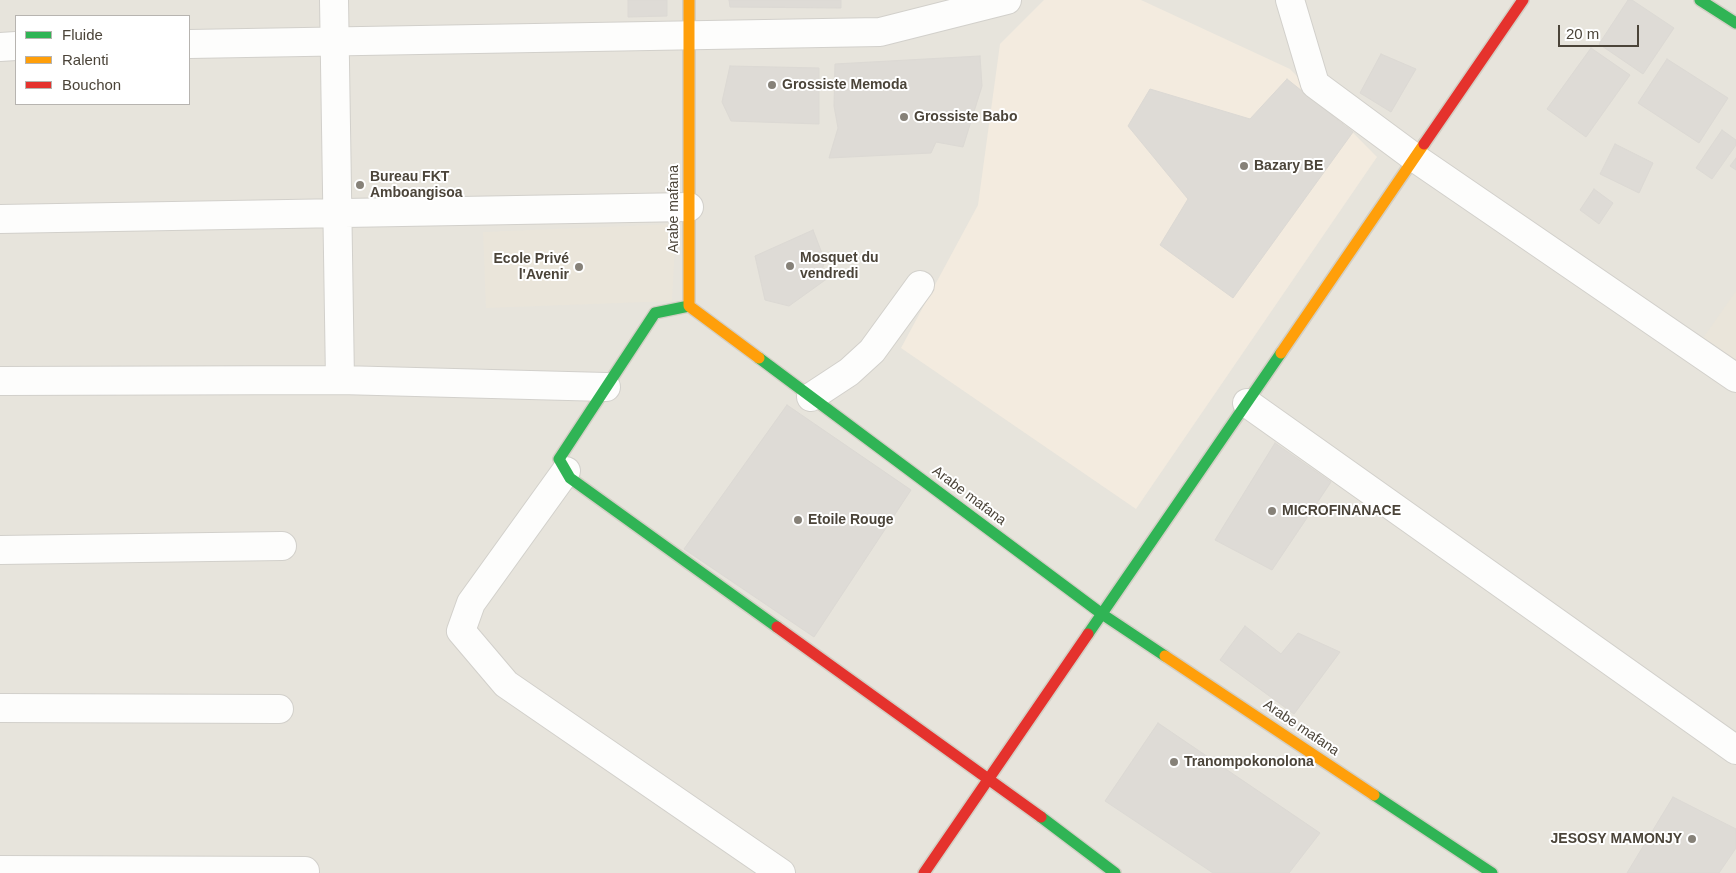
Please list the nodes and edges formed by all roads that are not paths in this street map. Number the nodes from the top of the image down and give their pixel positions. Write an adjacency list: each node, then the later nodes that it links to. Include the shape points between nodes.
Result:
1 (334, 0): 9 (street)
2 (689, 0): 8 (street, Arabe mafana)
3 (1007, 0): 8 (street, via 880,32)
4 (1290, 0): 13 (street, via 1315,84)
5 (1523, 0): 13 (street)
6 (1700, 0): 7 (street)
7 (1734, 18)
8 (689, 36): 9 (street); 14 (street, Arabe mafana)
9 (335, 41): 10 (street); 15 (street)
10 (190, 44)
11 (15, 46): 12 (street)
12 (0, 47)
13 (1415, 158): 19 (street); 24 (street)
14 (689, 207): 15 (street); 18 (street, Arabe mafana)
15 (338, 214): 16 (street); 20 (street)
16 (0, 219)
17 (920, 285): 23 (street, via 872,350 849,372)
18 (689, 306): 22 (street, via 655,313); 23 (street, Arabe mafana)
19 (1736, 378)
20 (340, 380): 21 (street); 22 (street)
21 (0, 381)
22 (606, 387): 25 (street, via 559,459)
23 (811, 397): 28 (street, Arabe mafana)
24 (1246, 404): 28 (street); 31 (street)
25 (566, 471): 32 (street, via 570,478); 35 (street, via 471,603 461,631 506,684)
26 (282, 546): 27 (street)
27 (0, 550)
28 (1102, 614): 32 (street); 38 (street, Arabe mafana)
29 (0, 708): 30 (street)
30 (279, 709)
31 (1736, 750)
32 (989, 779): 36 (street); 37 (street)
33 (0, 870): 34 (street)
34 (305, 871)
35 (781, 873)
36 (924, 873)
37 (1115, 873)
38 (1492, 873)

